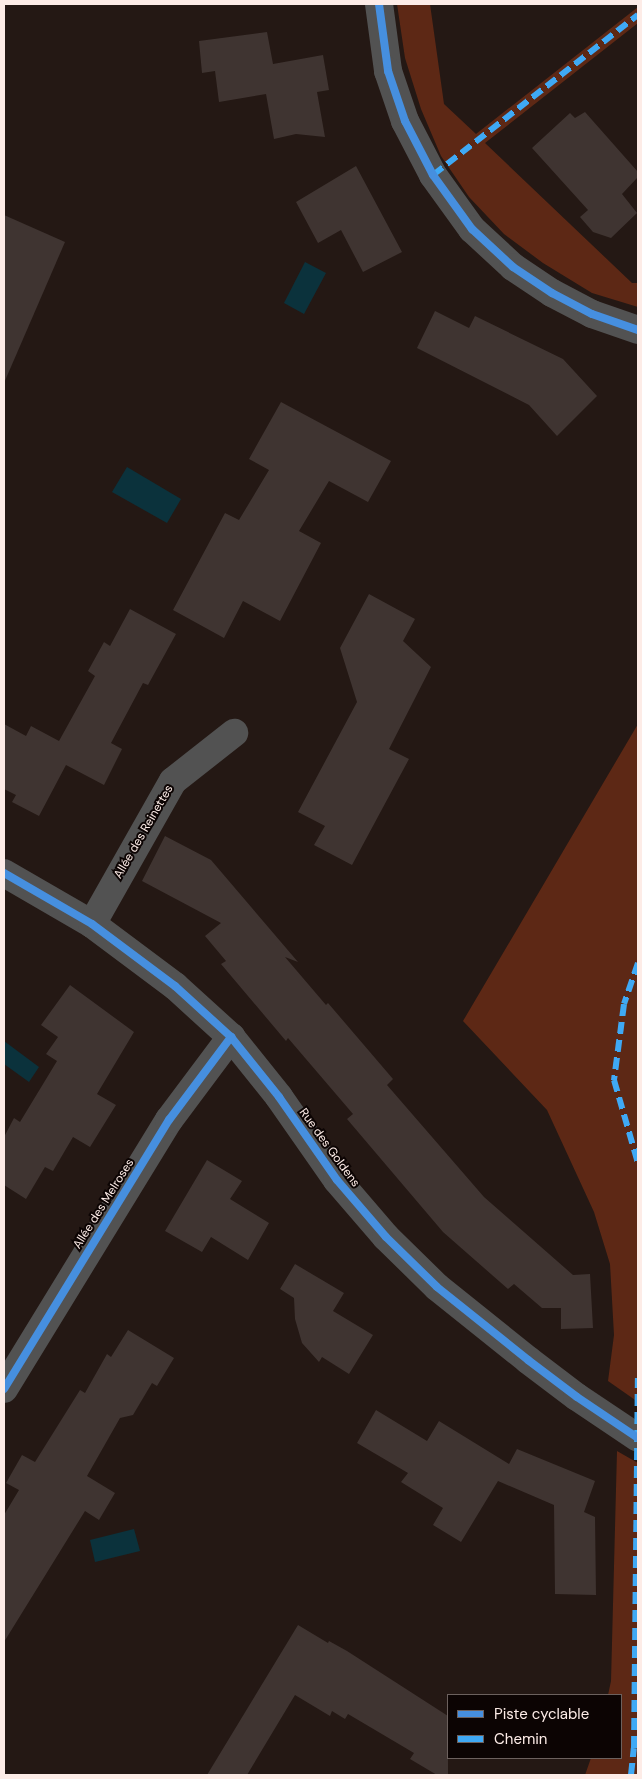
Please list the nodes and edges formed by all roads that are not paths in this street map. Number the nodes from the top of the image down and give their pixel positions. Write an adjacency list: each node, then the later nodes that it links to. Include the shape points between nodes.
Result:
1 (379, 4): 2 (street, via 388,71 405,120 433,175 472,229 513,267 552,293 592,314)
2 (638, 330)
3 (234, 732): 5 (street, Allée des Reinettes, via 173,781)
4 (4, 872): 5 (street, Rue des Goldens)
5 (92, 924): 6 (street, Rue des Goldens, via 175,986)
6 (231, 1036): 7 (street, Allée des Melroses, via 169,1120); 8 (street, Rue des Goldens, via 337,1180 386,1237 437,1287 528,1360)
7 (4, 1389)
8 (638, 1438)

